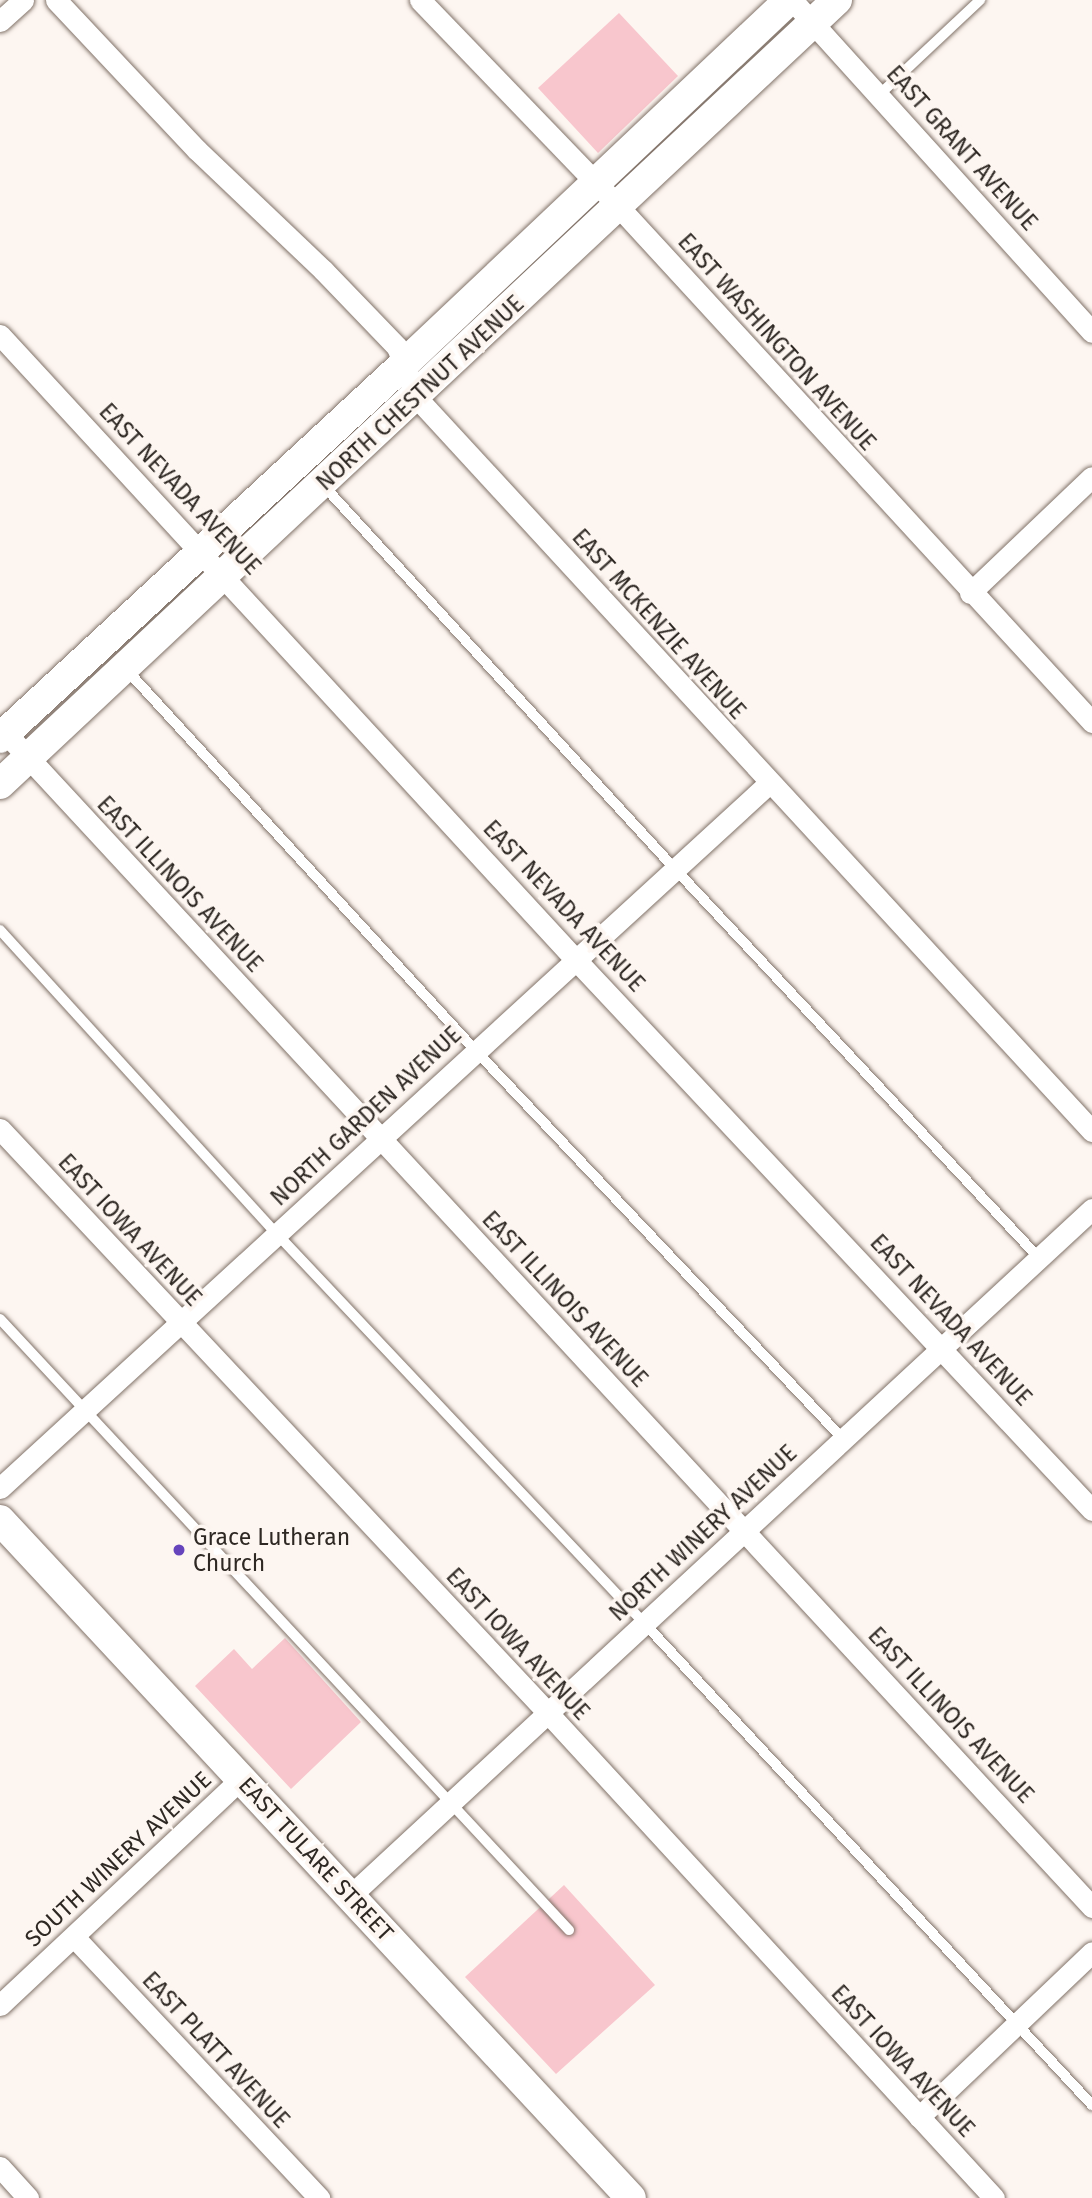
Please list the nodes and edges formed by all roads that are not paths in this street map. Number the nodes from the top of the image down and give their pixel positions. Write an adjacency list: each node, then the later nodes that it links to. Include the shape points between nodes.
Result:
1 (23, 0): 7 (street)
2 (56, 0): 14 (street, EAST MCKENZIE AVENUE, via 197,150 361,308 397,347)
3 (420, 0): 10 (street, EAST WASHINGTON AVENUE)
4 (790, 0): 8 (street, EAST GRANT AVENUE); 10 (main road, NORTH CHESTNUT AVENUE)
5 (837, 0): 8 (main road, NORTH CHESTNUT AVENUE)
6 (980, 0): 9 (lane)
7 (0, 21)
8 (813, 22): 9 (street, EAST GRANT AVENUE); 11 (main road, NORTH CHESTNUT AVENUE)
9 (879, 95): 12 (street, EAST GRANT AVENUE)
10 (596, 183): 11 (street, EAST WASHINGTON AVENUE); 14 (main road, NORTH CHESTNUT AVENUE)
11 (618, 206): 15 (main road, NORTH CHESTNUT AVENUE); 20 (street, EAST WASHINGTON AVENUE)
12 (1092, 332)
13 (0, 335): 18 (street, EAST NEVADA AVENUE)
14 (404, 364): 15 (street, EAST MCKENZIE AVENUE); 18 (main road, NORTH CHESTNUT AVENUE)
15 (416, 397): 17 (main road, NORTH CHESTNUT AVENUE); 25 (street, EAST MCKENZIE AVENUE)
16 (1092, 477): 20 (street)
17 (323, 485): 19 (main road, NORTH CHESTNUT AVENUE); 27 (lane)
18 (202, 551): 19 (street, EAST NEVADA AVENUE); 23 (main road, NORTH CHESTNUT AVENUE)
19 (225, 576): 21 (main road, NORTH CHESTNUT AVENUE); 29 (street, EAST NEVADA AVENUE)
20 (970, 593): 22 (street, EAST WASHINGTON AVENUE)
21 (125, 668): 24 (main road, NORTH CHESTNUT AVENUE); 30 (lane)
22 (1092, 722)
23 (2, 733): 24 (street, EAST ILLINOIS AVENUE)
24 (29, 758): 26 (main road, NORTH CHESTNUT AVENUE); 33 (street, EAST ILLINOIS AVENUE)
25 (769, 783): 27 (street, NORTH GARDEN AVENUE); 32 (street, EAST MCKENZIE AVENUE)
26 (0, 785)
27 (675, 870): 29 (street, NORTH GARDEN AVENUE); 36 (lane)
28 (0, 930): 35 (lane)
29 (576, 960): 30 (street, NORTH GARDEN AVENUE); 39 (street, EAST NEVADA AVENUE)
30 (476, 1051): 33 (street, NORTH GARDEN AVENUE); 41 (lane)
31 (0, 1129): 38 (street, EAST IOWA AVENUE)
32 (1092, 1132)
33 (378, 1139): 35 (street, NORTH GARDEN AVENUE); 45 (street, EAST ILLINOIS AVENUE)
34 (1092, 1209): 36 (street, NORTH WINERY AVENUE)
35 (277, 1234): 38 (street, NORTH GARDEN AVENUE); 46 (lane)
36 (1039, 1258): 39 (street, NORTH WINERY AVENUE)
37 (0, 1319): 40 (lane)
38 (181, 1322): 40 (street, NORTH GARDEN AVENUE); 47 (street, EAST IOWA AVENUE)
39 (943, 1348): 41 (street, NORTH WINERY AVENUE); 43 (street, EAST NEVADA AVENUE)
40 (84, 1409): 42 (street, NORTH GARDEN AVENUE); 49 (lane)
41 (844, 1439): 45 (street, NORTH WINERY AVENUE)
42 (0, 1488)
43 (1092, 1510)
44 (0, 1520): 48 (main road, EAST TULARE STREET)
45 (746, 1530): 46 (street, NORTH WINERY AVENUE); 51 (street, EAST ILLINOIS AVENUE)
46 (645, 1624): 47 (street, NORTH WINERY AVENUE); 56 (lane)
47 (547, 1712): 49 (street, NORTH WINERY AVENUE); 58 (street, EAST IOWA AVENUE)
48 (241, 1779): 50 (main road, EAST TULARE STREET); 53 (street, SOUTH WINERY AVENUE)
49 (450, 1803): 50 (street, NORTH WINERY AVENUE); 52 (lane)
50 (350, 1896): 62 (main road, EAST TULARE STREET)
51 (1092, 1907)
52 (569, 1930)
53 (75, 1938): 55 (street, SOUTH WINERY AVENUE); 61 (street, EAST PLATT AVENUE)
54 (1092, 1952): 56 (street)
55 (0, 2004)
56 (1017, 2024): 57 (lane); 58 (street)
57 (1092, 2105)
58 (919, 2116): 63 (street, EAST IOWA AVENUE)
59 (0, 2167): 60 (street)
60 (28, 2198)
61 (319, 2198)
62 (631, 2198)
63 (994, 2198)

